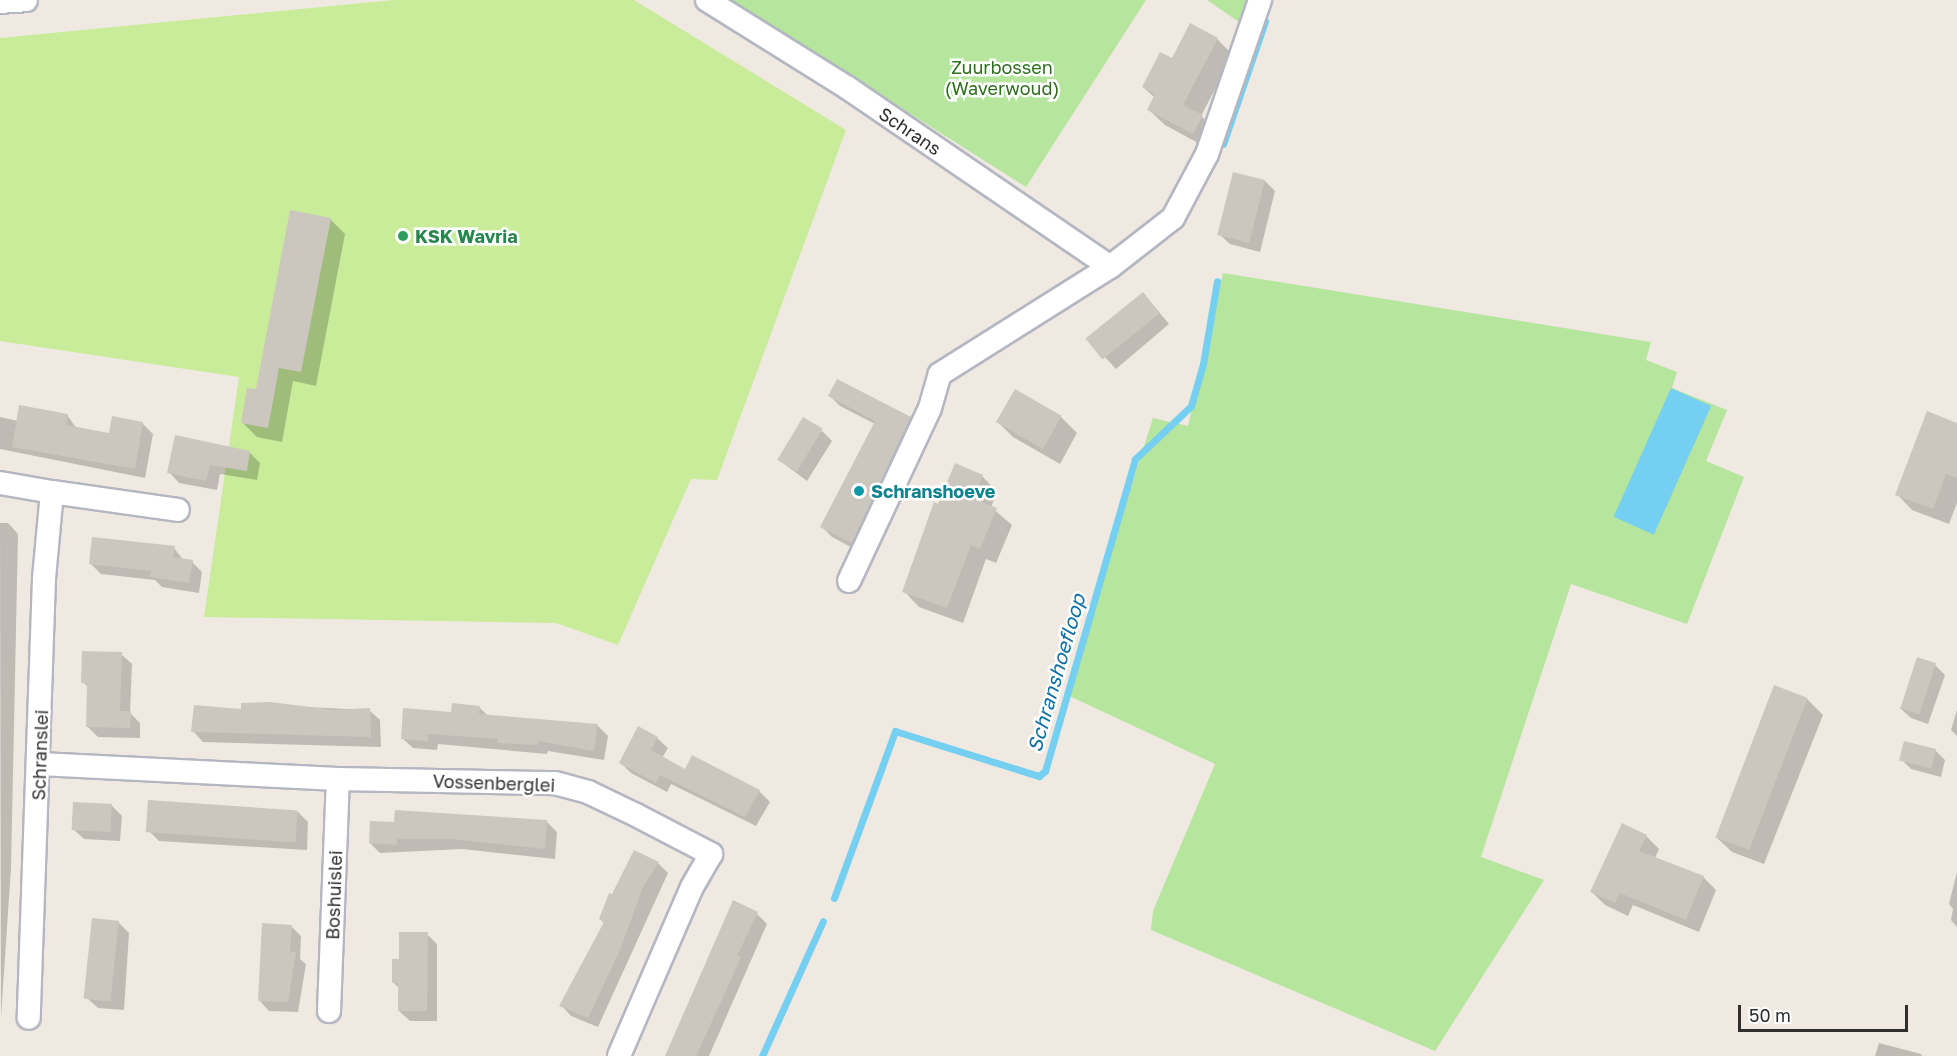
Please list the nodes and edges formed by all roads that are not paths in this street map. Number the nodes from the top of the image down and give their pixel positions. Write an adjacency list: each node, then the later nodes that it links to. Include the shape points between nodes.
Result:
1 (26, 0): 4 (street)
2 (706, 0): 5 (street, Schrans, via 848,88)
3 (1260, 0): 5 (street, via 1207,154 1187,194 1173,218 1153,237)
4 (0, 2)
5 (1110, 267): 9 (street, via 940,374 930,408)
6 (0, 483): 7 (street)
7 (52, 492): 8 (street); 10 (street, Schranslei, via 44,579)
8 (178, 510)
9 (849, 581)
10 (40, 764): 11 (street, Vossenberglei); 13 (street, Schranslei)
11 (338, 779): 12 (street, Boshuislei); 14 (street, Vossenberglei, via 555,783 588,792 711,854 692,887)
12 (329, 1011)
13 (29, 1018)
14 (620, 1056)

